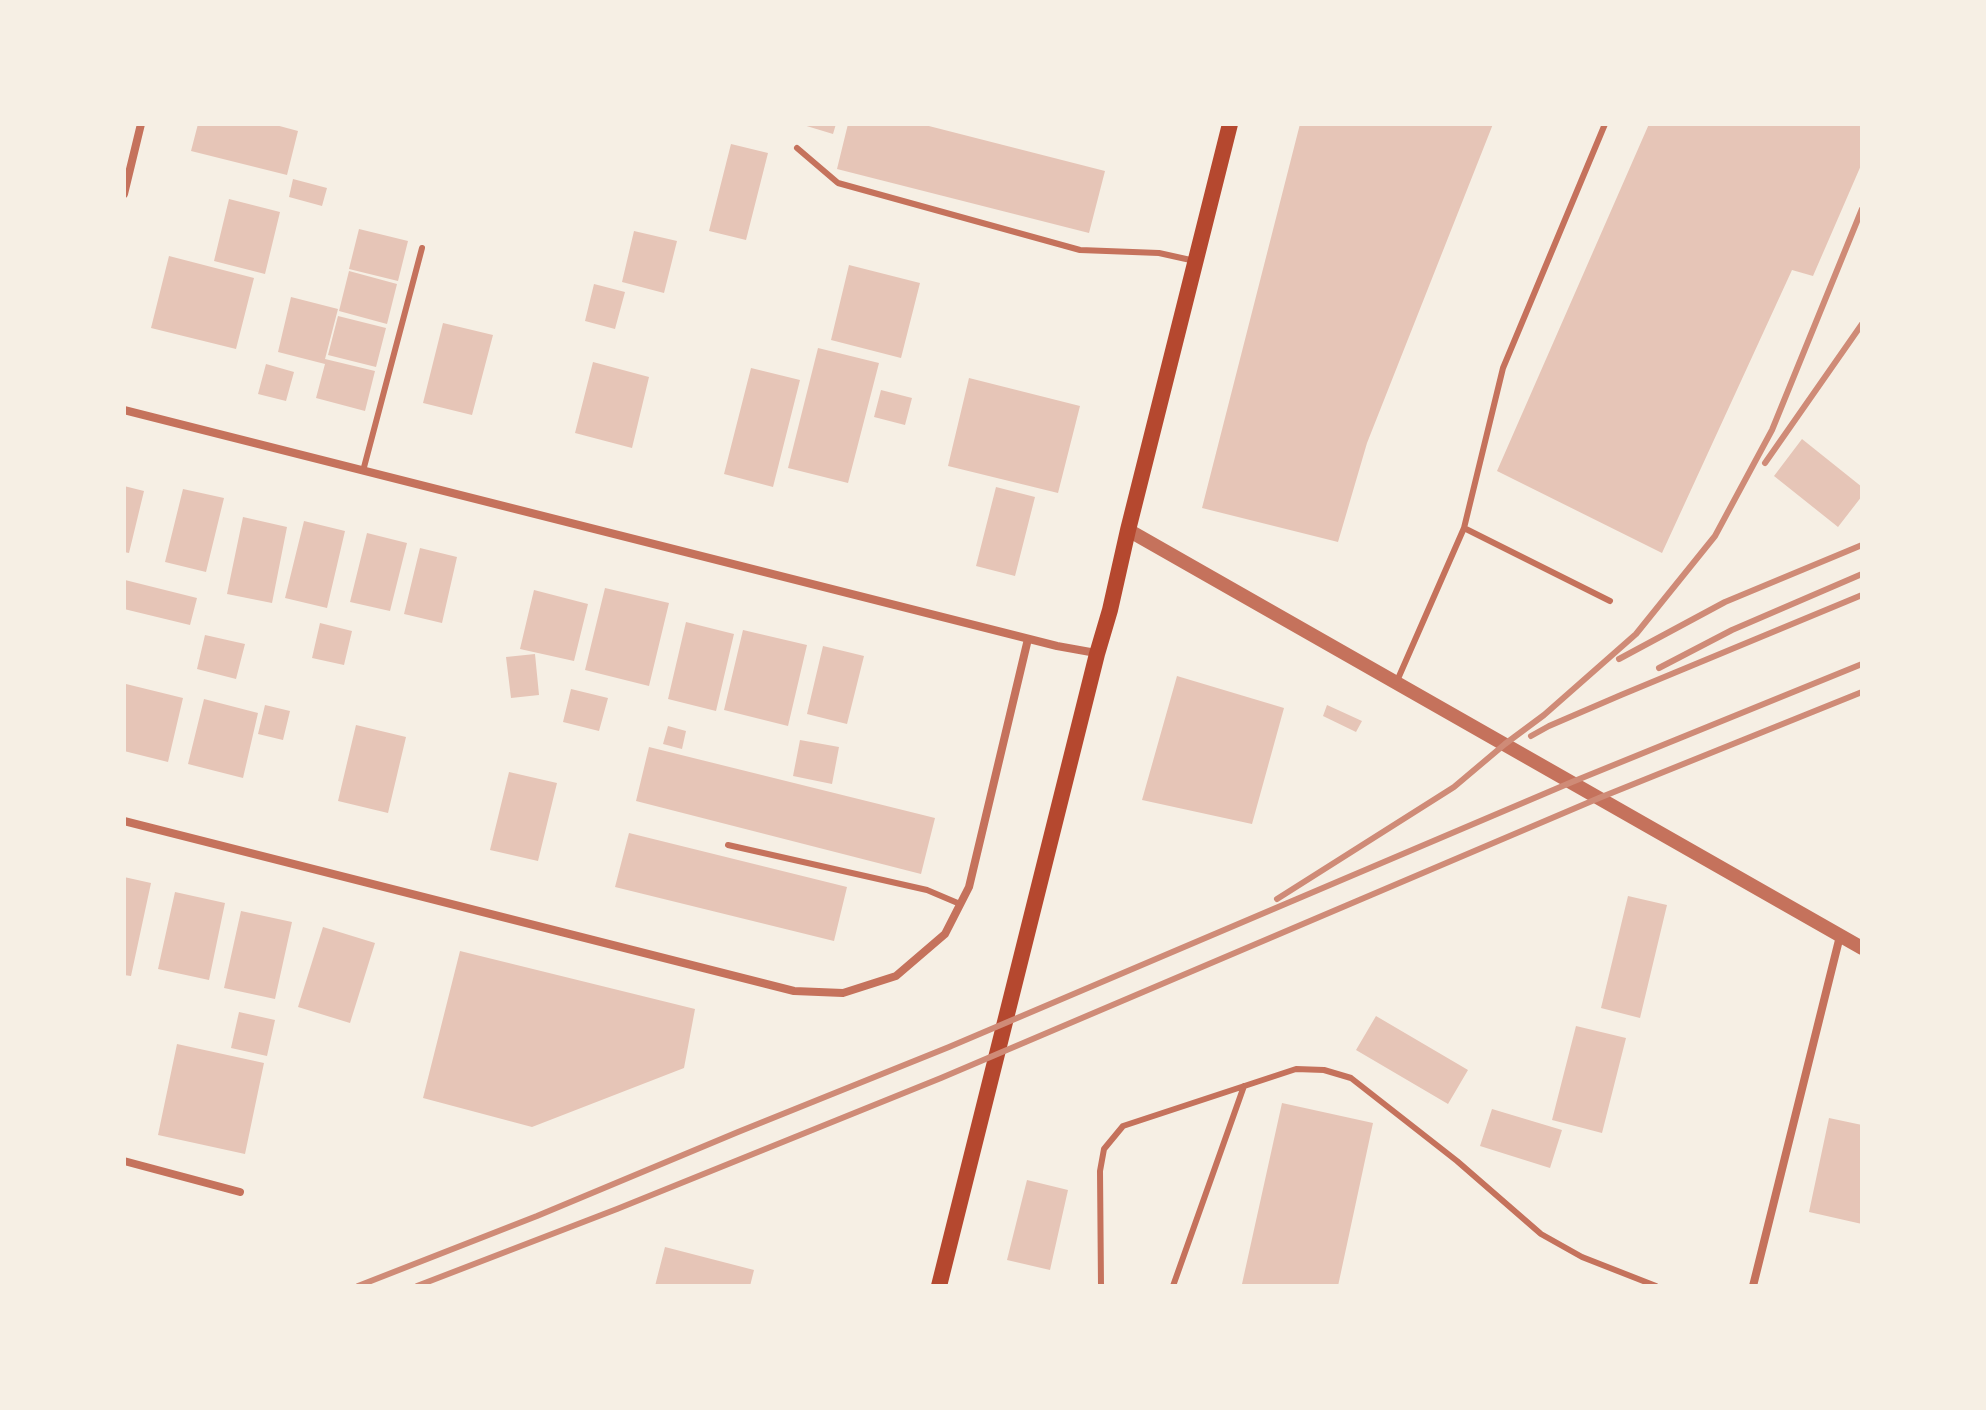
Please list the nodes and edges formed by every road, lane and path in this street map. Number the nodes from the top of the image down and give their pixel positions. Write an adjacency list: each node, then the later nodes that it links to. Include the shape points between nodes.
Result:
1 (141, 124): 5 (street)
2 (1230, 124): 7 (main road)
3 (1605, 124): 10 (lane, via 1503,368)
4 (797, 148): 7 (lane, via 838,183 1080,250 1159,253)
5 (124, 194)
6 (422, 248): 9 (lane)
7 (1195, 261): 11 (main road)
8 (124, 410): 9 (street)
9 (363, 471): 13 (street)
10 (1464, 528): 12 (lane); 15 (lane)
11 (1128, 530): 14 (main road); 15 (street)
12 (1610, 601)
13 (1028, 639): 14 (street); 18 (street, via 969,887)
14 (1097, 654): 24 (main road)
15 (1397, 682): 19 (street)
16 (124, 821): 18 (street, via 794,991 843,993 896,976 945,934)
17 (728, 845): 18 (lane, via 927,890)
18 (960, 904)
19 (1840, 936): 20 (street); 28 (street)
20 (1862, 948)
21 (1244, 1086): 25 (lane, via 1123,1126 1104,1149); 26 (lane); 27 (lane, via 1296,1069 1351,1078 1541,1234 1582,1257)
22 (124, 1161): 23 (street)
23 (240, 1192)
24 (939, 1286)
25 (1101, 1286)
26 (1173, 1286)
27 (1656, 1286)
28 (1753, 1286)

